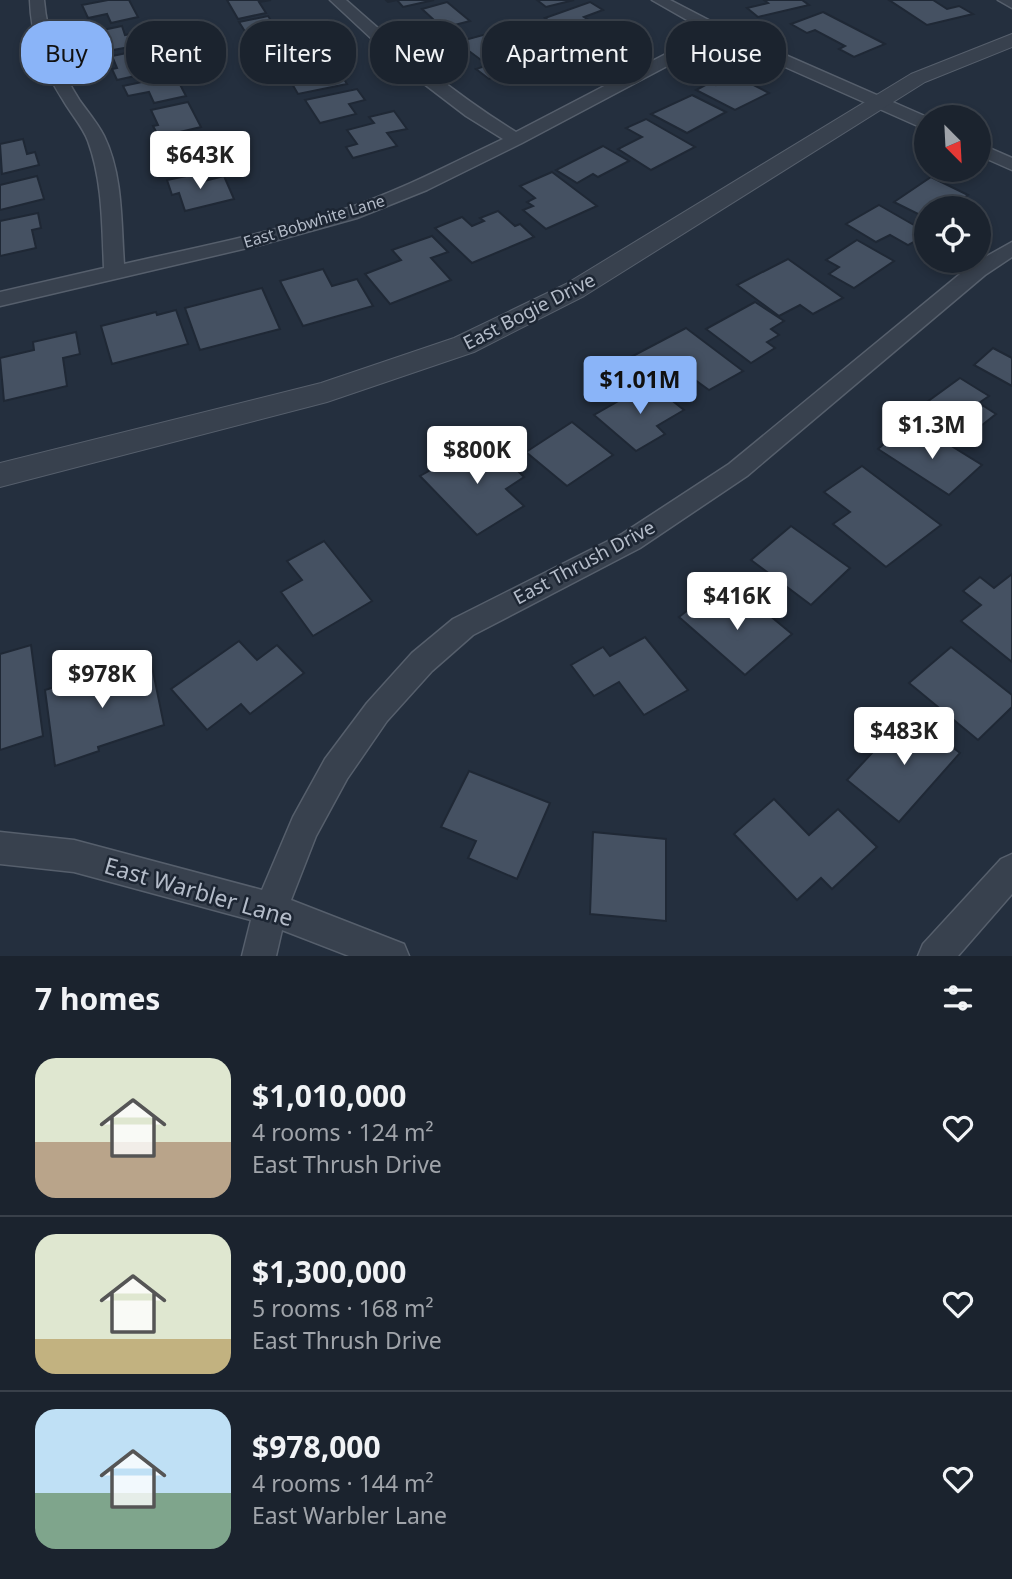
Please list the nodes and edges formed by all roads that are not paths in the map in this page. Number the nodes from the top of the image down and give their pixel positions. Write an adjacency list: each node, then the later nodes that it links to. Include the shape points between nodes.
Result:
1 (37, 0): 16 (street, via 40,37 49,59 96,136 104,158)
2 (337, 0): 12 (street, via 419,72)
3 (659, 0): 6 (street)
4 (1005, 0): 5 (street)
5 (1012, 4)
6 (699, 21)
7 (1012, 40): 10 (street, East Bogie Drive, via 946,65)
8 (666, 60): 12 (street, East Bobwhite Lane)
9 (786, 61): 10 (street)
10 (879, 102): 11 (street); 18 (street, East Bogie Drive, via 575,290 464,345 327,392)
11 (914, 118)
12 (516, 139): 16 (street, East Bobwhite Lane, via 350,214)
13 (991, 154): 14 (street)
14 (1012, 165)
15 (1012, 248): 21 (street, East Thrush Drive, via 978,270 738,470 631,541 463,627 422,662 377,712 336,769 304,828)
16 (115, 273): 17 (street, East Bobwhite Lane)
17 (0, 299)
18 (0, 475)
19 (0, 848): 21 (street, East Warbler Lane, via 74,856)
20 (1012, 870): 24 (street)
21 (271, 909): 22 (street, East Thrush Drive); 23 (street, East Warbler Lane)
22 (259, 956)
23 (392, 956)
24 (934, 956)

